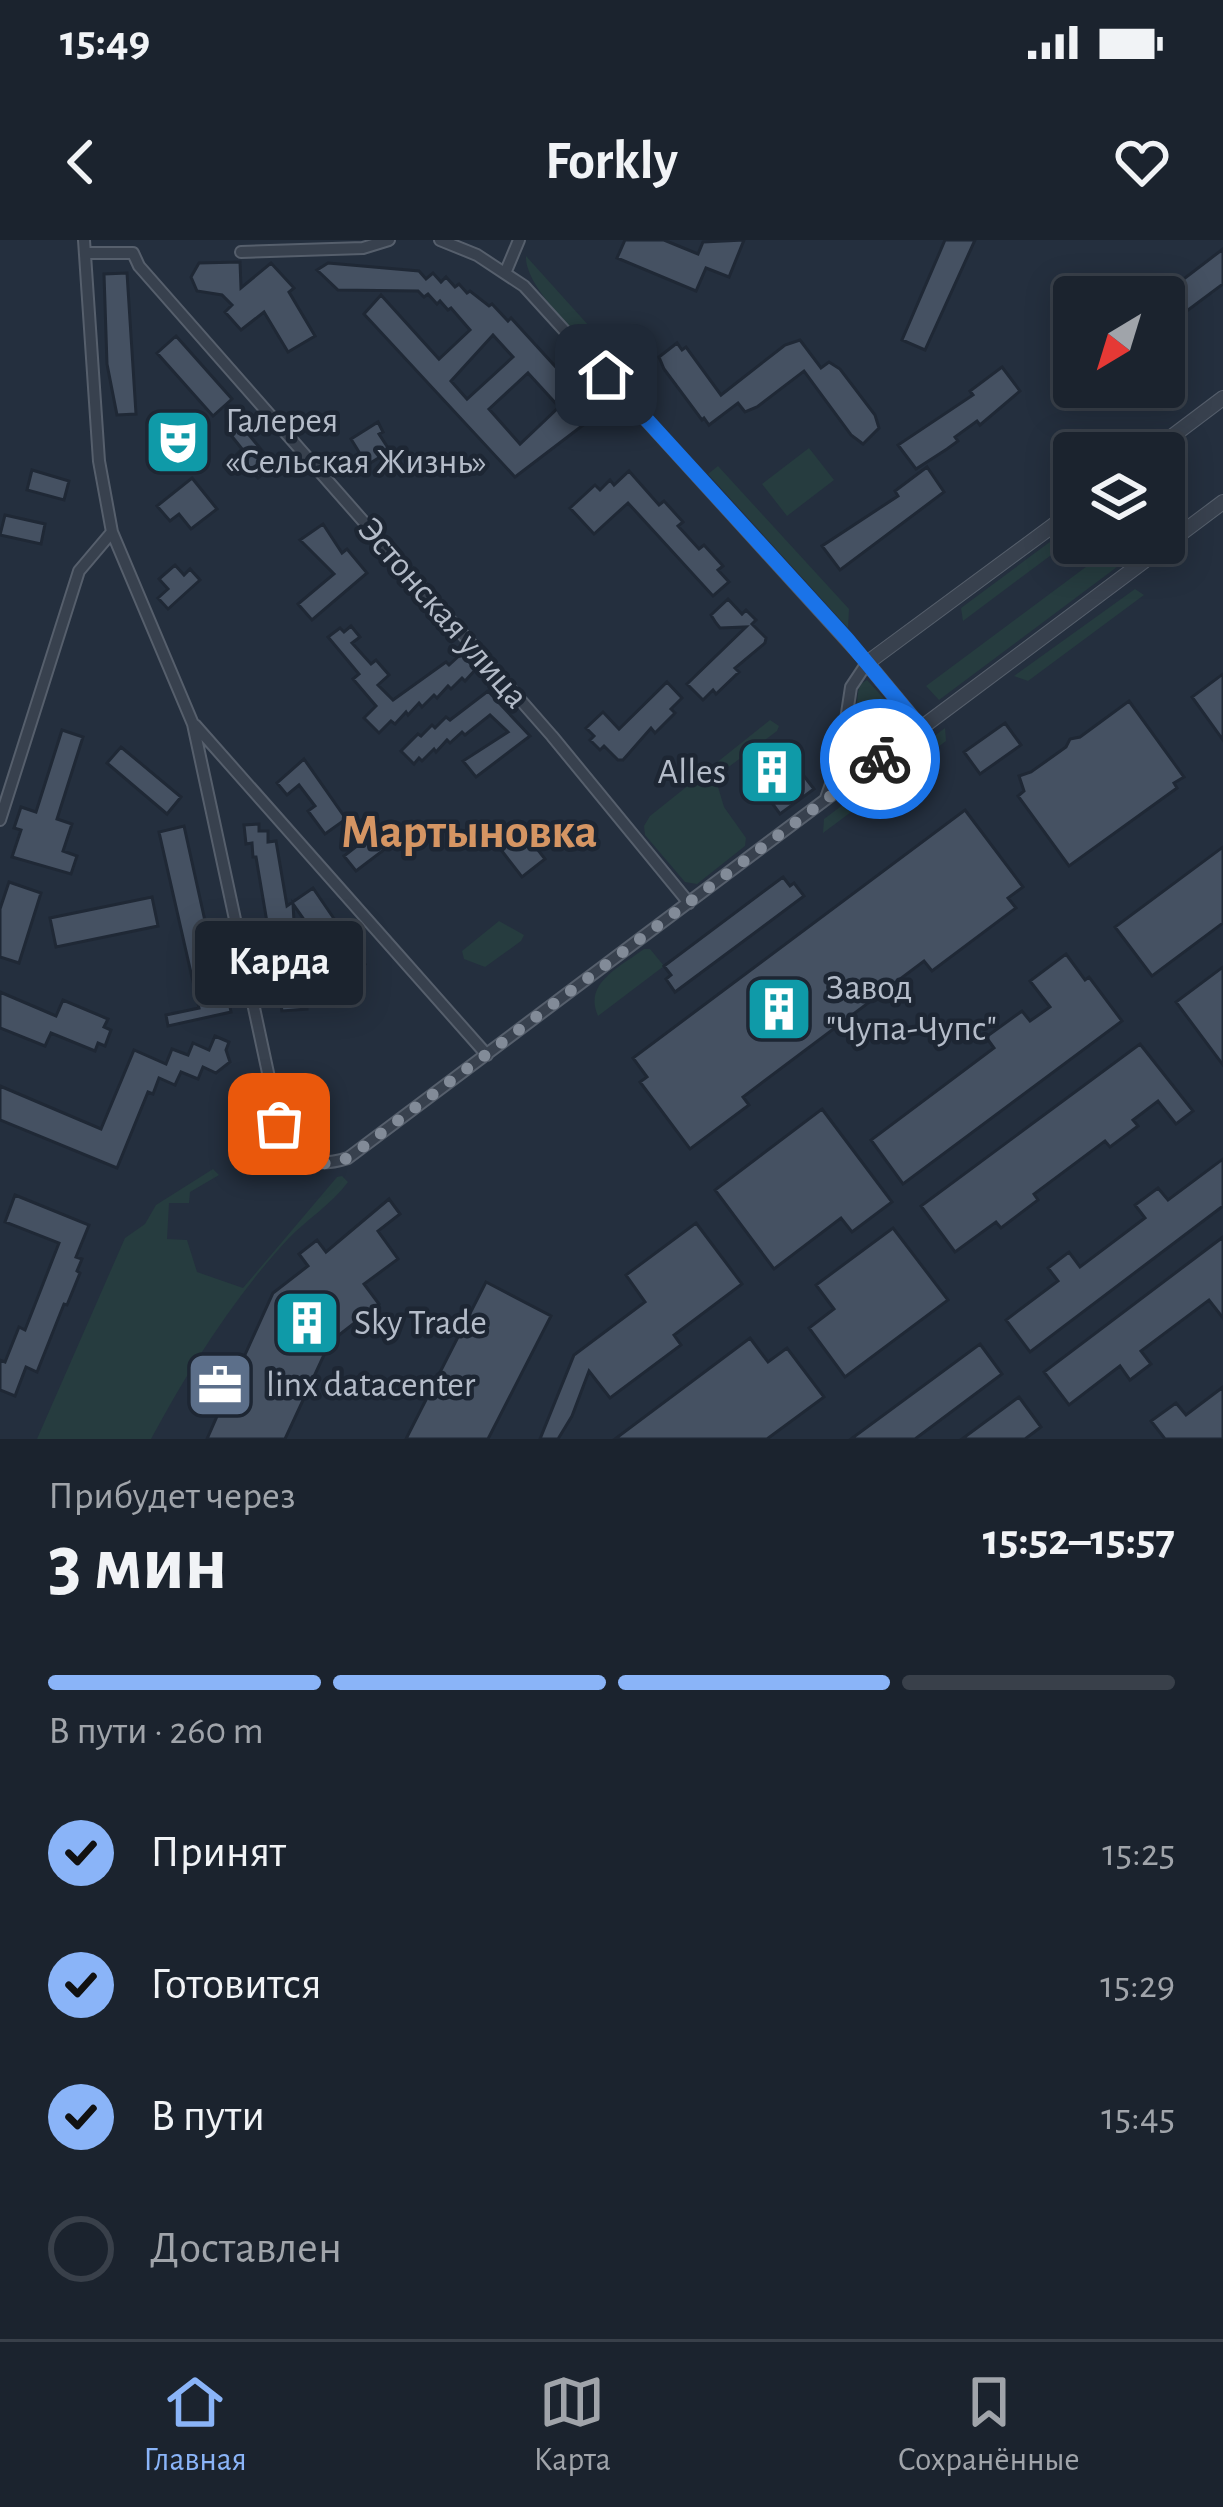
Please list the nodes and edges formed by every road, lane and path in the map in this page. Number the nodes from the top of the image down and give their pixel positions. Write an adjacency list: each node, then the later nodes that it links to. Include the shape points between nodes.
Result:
1 (389, 240): 5 (street)
2 (440, 240): 6 (street)
3 (519, 240): 6 (street)
4 (85, 247): 11 (street, via 99,461); 17 (street, Эстонская улица, via 133,253)
5 (241, 252)
6 (506, 272): 12 (street)
7 (1223, 398): 8 (street)
8 (1178, 432)
9 (1223, 502): 14 (street)
10 (1053, 526): 12 (street)
11 (112, 532): 13 (street); 16 (street, via 79,571)
12 (867, 663): 14 (street); 15 (street, via 851,686 841,759)
13 (194, 724): 18 (street); 18 (street, via 290,1147 315,1163 348,1158)
14 (921, 728): 15 (street)
15 (824, 801): 17 (street)
16 (0, 820)
17 (688, 903): 18 (street)
18 (487, 1055)

